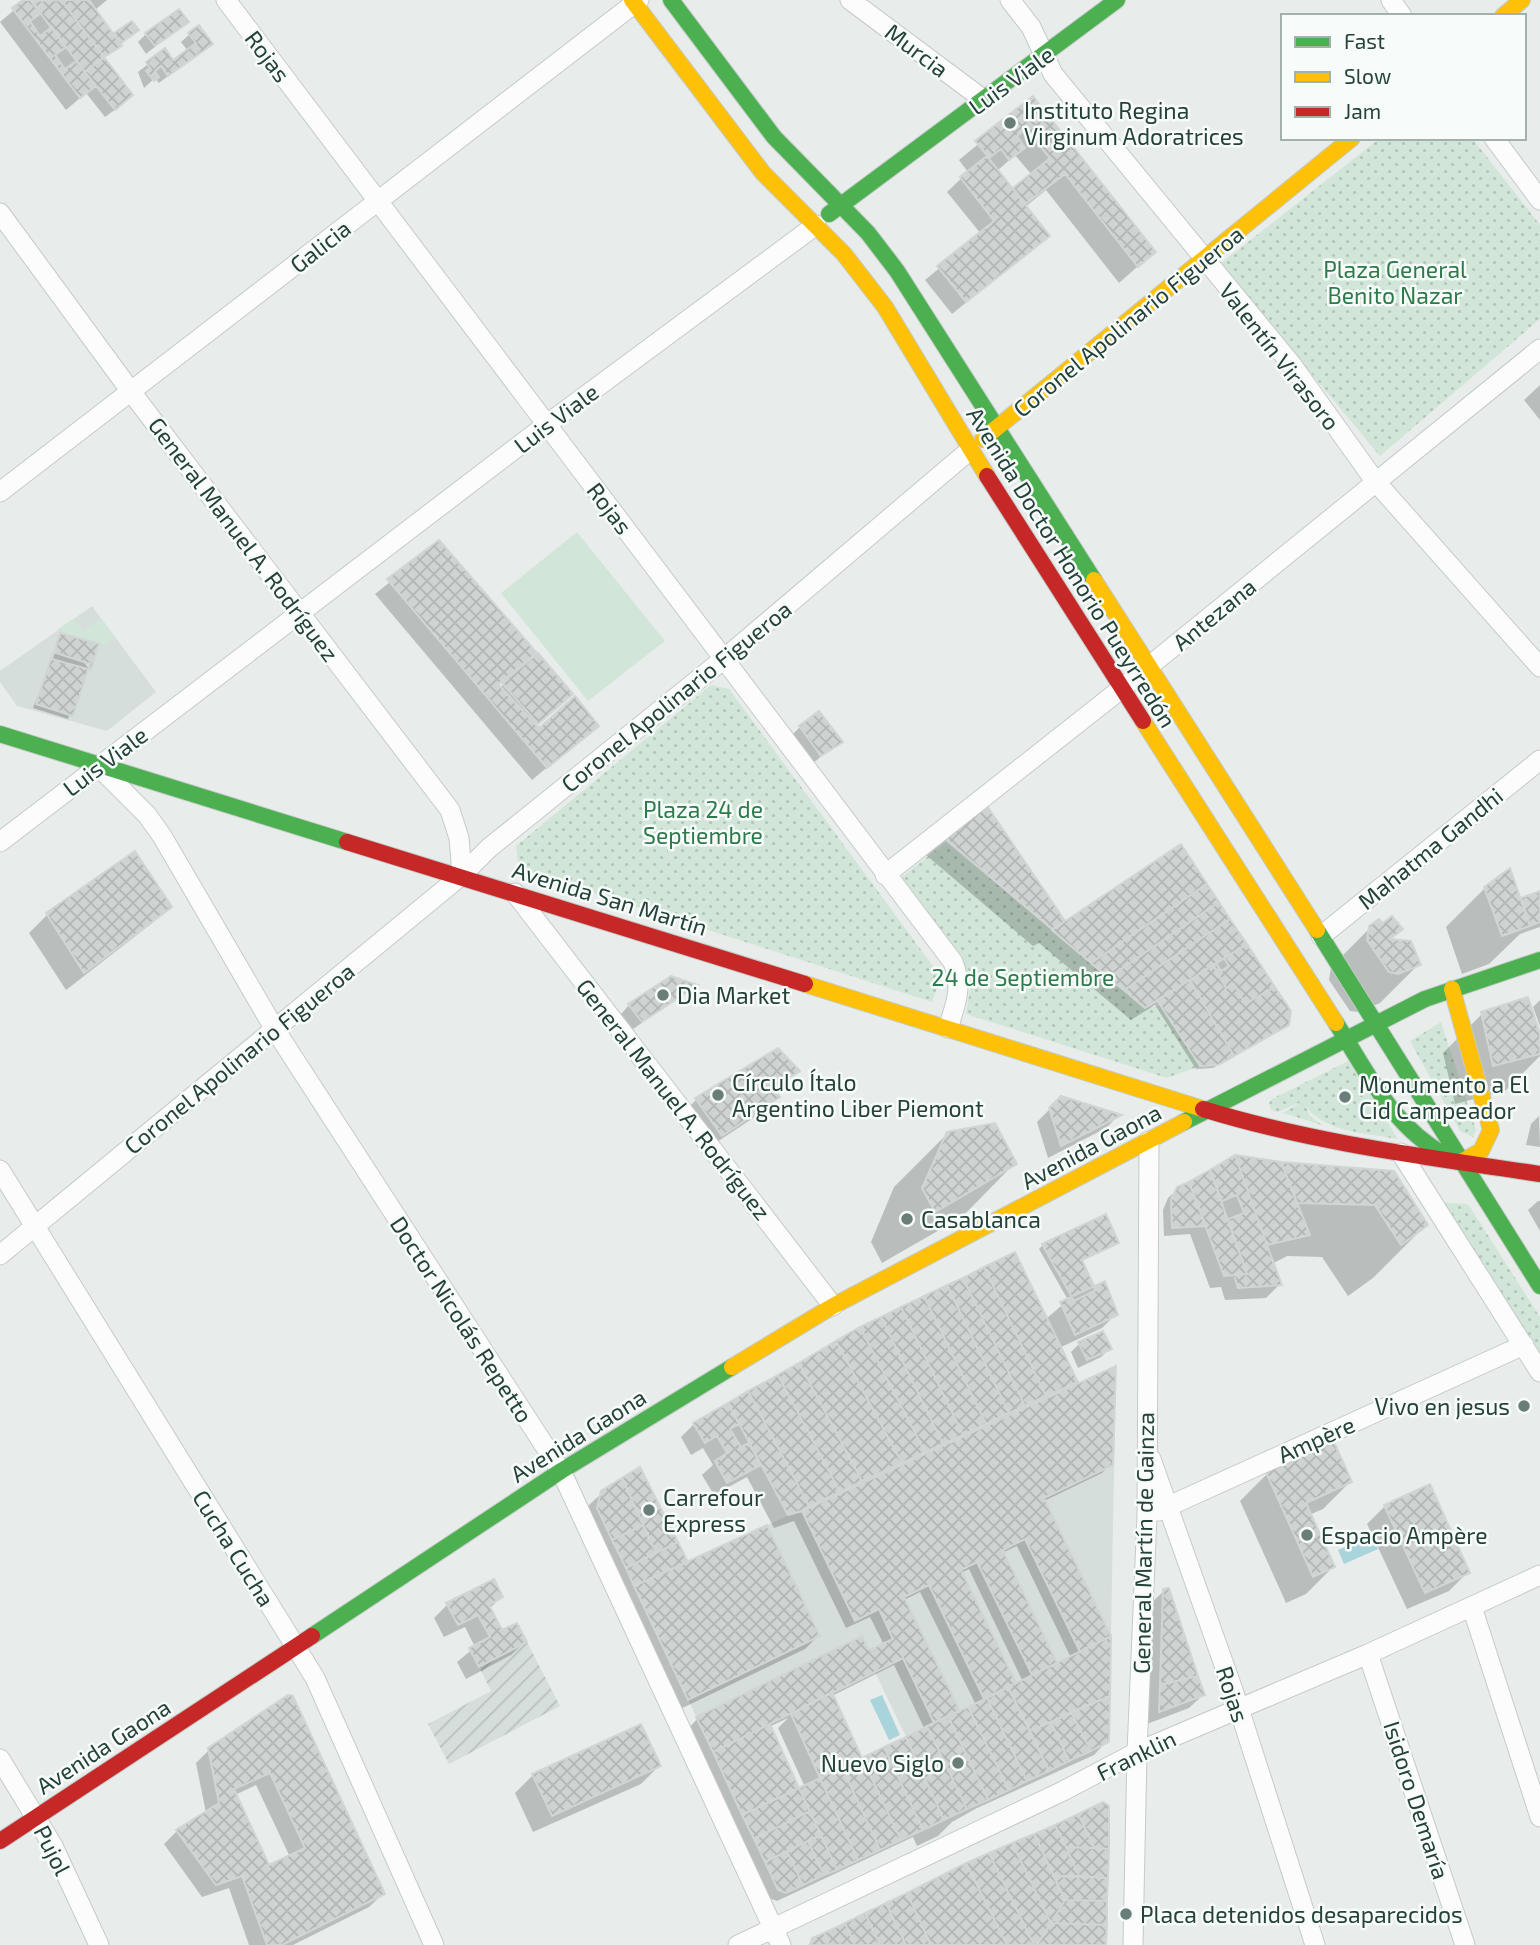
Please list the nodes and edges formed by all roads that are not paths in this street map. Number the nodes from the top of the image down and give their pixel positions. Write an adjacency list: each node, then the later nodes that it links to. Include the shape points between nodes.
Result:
1 (226, 0): 14 (street, Rojas)
2 (671, 0): 15 (main road, Avenida Doctor Honorio Pueyrredón, via 774,137)
3 (850, 0): 10 (street, Murcia)
4 (1010, 0): 9 (street, Valentín Virasoro)
5 (1117, 0): 9 (main road, Luis Viale)
6 (1522, 0): 8 (main road)
7 (635, 1): 14 (street, Galicia); 17 (main road, Avenida Doctor Honorio Pueyrredón, via 763,173)
8 (1505, 14)
9 (1046, 55): 10 (main road, Luis Viale); 18 (street, Valentín Virasoro, via 1053,74)
10 (984, 100): 15 (main road, Luis Viale)
11 (1350, 140): 18 (main road, Coronel Apolinario Figueroa)
12 (1495, 140): 13 (street)
13 (1540, 200)
14 (376, 202): 20 (street, Galicia); 21 (street, Rojas)
15 (842, 204): 17 (main road, Luis Viale); 22 (main road, Avenida Doctor Honorio Pueyrredón, via 897,271)
16 (0, 213): 20 (street, General Manuel A. Rodríguez)
17 (816, 225): 21 (street, Luis Viale); 23 (main road, Avenida Doctor Honorio Pueyrredón, via 885,307)
18 (1203, 260): 22 (main road, Coronel Apolinario Figueroa); 24 (street, Valentín Virasoro, via 1292,365)
19 (1540, 349): 24 (street, Antezana)
20 (132, 393): 25 (street, Galicia); 26 (street, General Manuel A. Rodríguez)
21 (546, 425): 26 (street, Luis Viale); 27 (street, Rojas)
22 (997, 427): 23 (main road, Coronel Apolinario Figueroa); 28 (main road, Avenida Doctor Honorio Pueyrredón)
23 (970, 450): 27 (street, Coronel Apolinario Figueroa); 30 (main road, Avenida Doctor Honorio Pueyrredón)
24 (1375, 481): 28 (street, Antezana); 29 (street, Valentín Virasoro)
25 (0, 492)
26 (300, 613): 34 (street, Luis Viale); 36 (street, General Manuel A. Rodríguez, via 450,810 459,838)
27 (725, 658): 36 (street, Coronel Apolinario Figueroa, via 489,848); 37 (street, Rojas)
28 (1149, 667): 30 (street, Antezana); 39 (main road, Avenida Doctor Honorio Pueyrredón)
29 (1540, 667)
30 (1121, 689): 37 (street, Antezana); 45 (main road, Avenida Doctor Honorio Pueyrredón)
31 (0, 719): 32 (street)
32 (7, 736): 34 (main road, Avenida San Martín)
33 (1540, 760): 39 (street, Mahatma Gandhi)
34 (98, 767): 35 (street, Luis Viale); 36 (main road, Avenida San Martín); 43 (street, Doctor Nicolás Repetto, via 162,836)
35 (0, 842)
36 (462, 876): 38 (main road, Avenida San Martín); 43 (street, Coronel Apolinario Figueroa)
37 (885, 876): 44 (street, Rojas, via 953,962 959,995)
38 (514, 892): 44 (main road, Avenida San Martín); 56 (street, General Manuel A. Rodríguez)
39 (1321, 936): 42 (main road, Avenida Doctor Honorio Pueyrredón)
40 (1540, 960): 41 (main road, Avenida Gaona)
41 (1452, 989): 42 (main road, Avenida Gaona); 50 (main road, via 1491,1130 1481,1151)
42 (1376, 1022): 45 (main road, Avenida Gaona); 50 (main road, Avenida Doctor Honorio Pueyrredón)
43 (274, 1028): 53 (street, Coronel Apolinario Figueroa); 60 (street, Doctor Nicolás Repetto)
44 (948, 1028): 46 (main road, Avenida San Martín)
45 (1346, 1038): 47 (main road, Avenida Gaona); 50 (main road, Avenida Doctor Honorio Pueyrredón, via 1398,1120 1423,1143)
46 (1120, 1082): 47 (main road, Avenida San Martín); 48 (main road, via 1139,1097)
47 (1205, 1110): 48 (main road, Avenida Gaona); 49 (main road)
48 (1148, 1125): 56 (main road, Avenida Gaona); 59 (street, General Martín de Gainza)
49 (1401, 1153): 50 (main road); 57 (street)
50 (1461, 1162): 52 (main road); 55 (main road, Avenida Doctor Honorio Pueyrredón)
51 (0, 1170): 53 (street, Cucha Cucha)
52 (1540, 1174)
53 (34, 1227): 54 (street, Coronel Apolinario Figueroa); 65 (street, Cucha Cucha)
54 (0, 1255)
55 (1540, 1286)
56 (833, 1306): 60 (main road, Avenida Gaona)
57 (1524, 1345): 58 (street); 61 (street, Ampère)
58 (1540, 1372)
59 (1146, 1445): 61 (street, Rojas); 62 (street, General Martín de Gainza)
60 (561, 1471): 65 (main road, Avenida Gaona); 73 (street, Doctor Nicolás Repetto)
61 (1169, 1506): 62 (street, Ampère); 67 (street, Rojas)
62 (1147, 1516): 68 (street, General Martín de Gainza)
63 (1540, 1575): 64 (street, Franklin)
64 (1472, 1607): 66 (street, Franklin); 71 (street)
65 (295, 1646): 70 (main road, Avenida Gaona); 75 (street, Cucha Cucha, via 315,1678)
66 (1368, 1654): 67 (street, Franklin); 79 (street, Isidoro Demaría)
67 (1238, 1710): 68 (street, Franklin); 78 (street, Rojas)
68 (1136, 1752): 73 (street, Franklin); 77 (street, General Martín de Gainza)
69 (0, 1759): 70 (street, Pujol)
70 (36, 1817): 72 (main road, Avenida Gaona); 74 (street, Pujol)
71 (1540, 1817)
72 (0, 1841)
73 (777, 1937): 76 (street, Franklin)
74 (99, 1945)
75 (435, 1945)
76 (738, 1945)
77 (1133, 1945)
78 (1315, 1945)
79 (1465, 1945)

